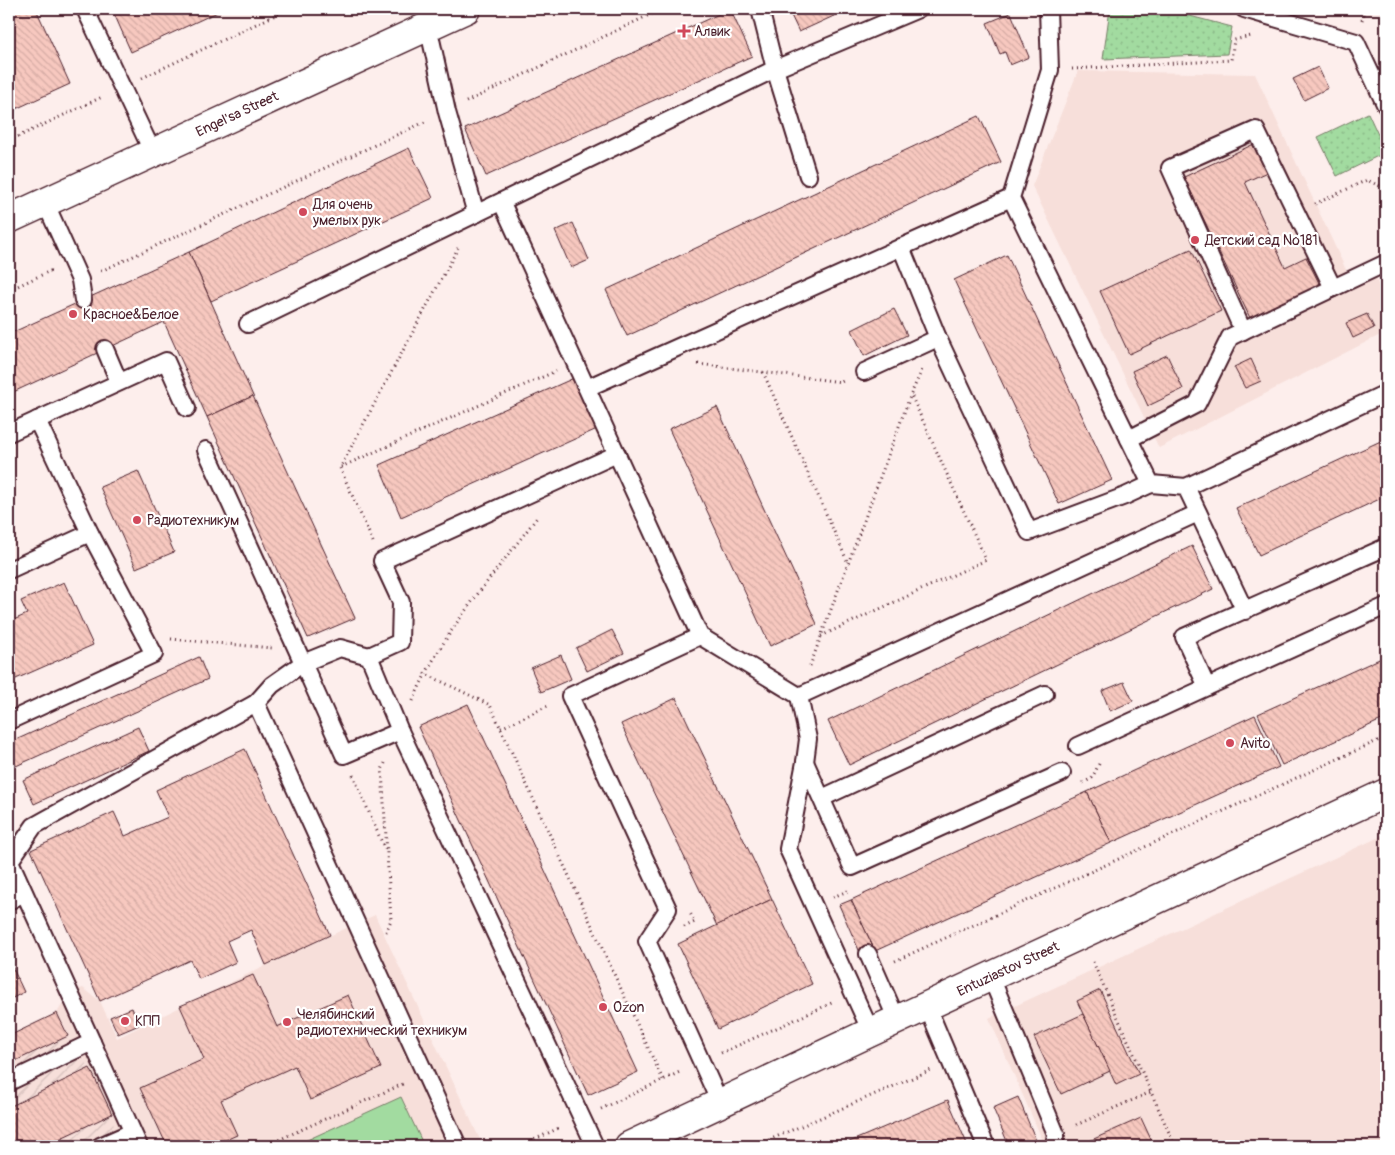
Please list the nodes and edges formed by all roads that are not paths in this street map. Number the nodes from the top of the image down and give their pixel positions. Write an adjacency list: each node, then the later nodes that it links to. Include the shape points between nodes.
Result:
1 (85, 9): 10 (lane)
2 (466, 9): 7 (main road, Engel'sa Street)
3 (760, 9): 8 (lane)
4 (918, 9): 8 (lane)
5 (1048, 9): 12 (lane, via 1050,70)
6 (1244, 9): 9 (lane, via 1356,42)
7 (435, 18): 10 (main road, Engel'sa Street); 15 (lane, via 447,112)
8 (776, 69): 11 (lane); 14 (lane)
9 (1386, 106)
10 (152, 153): 13 (main road, Engel'sa Street)
11 (808, 176)
12 (1011, 198): 17 (lane); 32 (lane)
13 (45, 202): 16 (main road, Engel'sa Street); 20 (lane, via 80,280)
14 (502, 202): 15 (lane); 27 (lane)
15 (476, 214): 21 (lane)
16 (9, 219)
17 (901, 247): 23 (lane); 27 (lane)
18 (1386, 263): 19 (lane)
19 (1333, 288): 22 (lane); 22 (lane, via 1256,130 1170,168)
20 (83, 300)
21 (248, 324)
22 (1243, 331): 32 (lane, via 1230,337 1197,404)
23 (938, 338): 25 (lane); 35 (lane, via 1029,532)
24 (105, 350): 26 (lane)
25 (864, 372)
26 (119, 382): 29 (lane, via 166,361); 30 (lane)
27 (586, 388): 34 (lane)
28 (1386, 393): 36 (lane)
29 (187, 408)
30 (37, 420): 31 (lane); 38 (lane)
31 (9, 433)
32 (1129, 438): 35 (lane)
33 (206, 450): 45 (lane)
34 (617, 454): 43 (lane); 44 (lane, via 382,561 401,602 400,642)
35 (1151, 484): 36 (lane)
36 (1186, 487): 37 (lane)
37 (1198, 513): 42 (lane); 48 (lane)
38 (90, 533): 40 (lane); 50 (lane, via 154,654)
39 (1386, 547): 42 (lane)
40 (9, 570)
41 (1386, 606): 46 (lane)
42 (1245, 611): 46 (lane, via 1184,637)
43 (700, 636): 48 (lane); 66 (lane, via 570,696 668,909 647,941)
44 (368, 656): 45 (lane, via 340,648); 51 (lane)
45 (300, 657): 49 (lane); 51 (lane, via 344,755)
46 (1207, 687): 52 (lane)
47 (1045, 694): 56 (lane)
48 (800, 696): 53 (lane, via 808,739)
49 (256, 703): 57 (lane, via 34,826 10,861); 70 (lane)
50 (9, 721)
51 (400, 732): 71 (lane)
52 (1078, 746)
53 (805, 762): 56 (lane); 63 (lane, via 788,848)
54 (1062, 773): 56 (lane, via 852,867)
55 (1386, 793): 60 (main road, Entuziastov Street)
56 (822, 798)
57 (24, 893): 58 (lane); 64 (lane)
58 (9, 901)
59 (868, 954): 62 (lane)
60 (991, 977): 61 (main road, Entuziastov Street); 68 (lane)
61 (927, 1006): 62 (main road, Entuziastov Street); 73 (lane)
62 (897, 1020): 63 (main road, Entuziastov Street)
63 (871, 1032): 66 (main road, Entuziastov Street)
64 (92, 1042): 65 (lane); 67 (lane)
65 (9, 1082)
66 (720, 1103): 72 (main road, Entuziastov Street)
67 (135, 1139): 69 (lane)
68 (1055, 1140)
69 (100, 1146)
70 (458, 1146)
71 (595, 1146)
72 (629, 1146)
73 (986, 1146)

